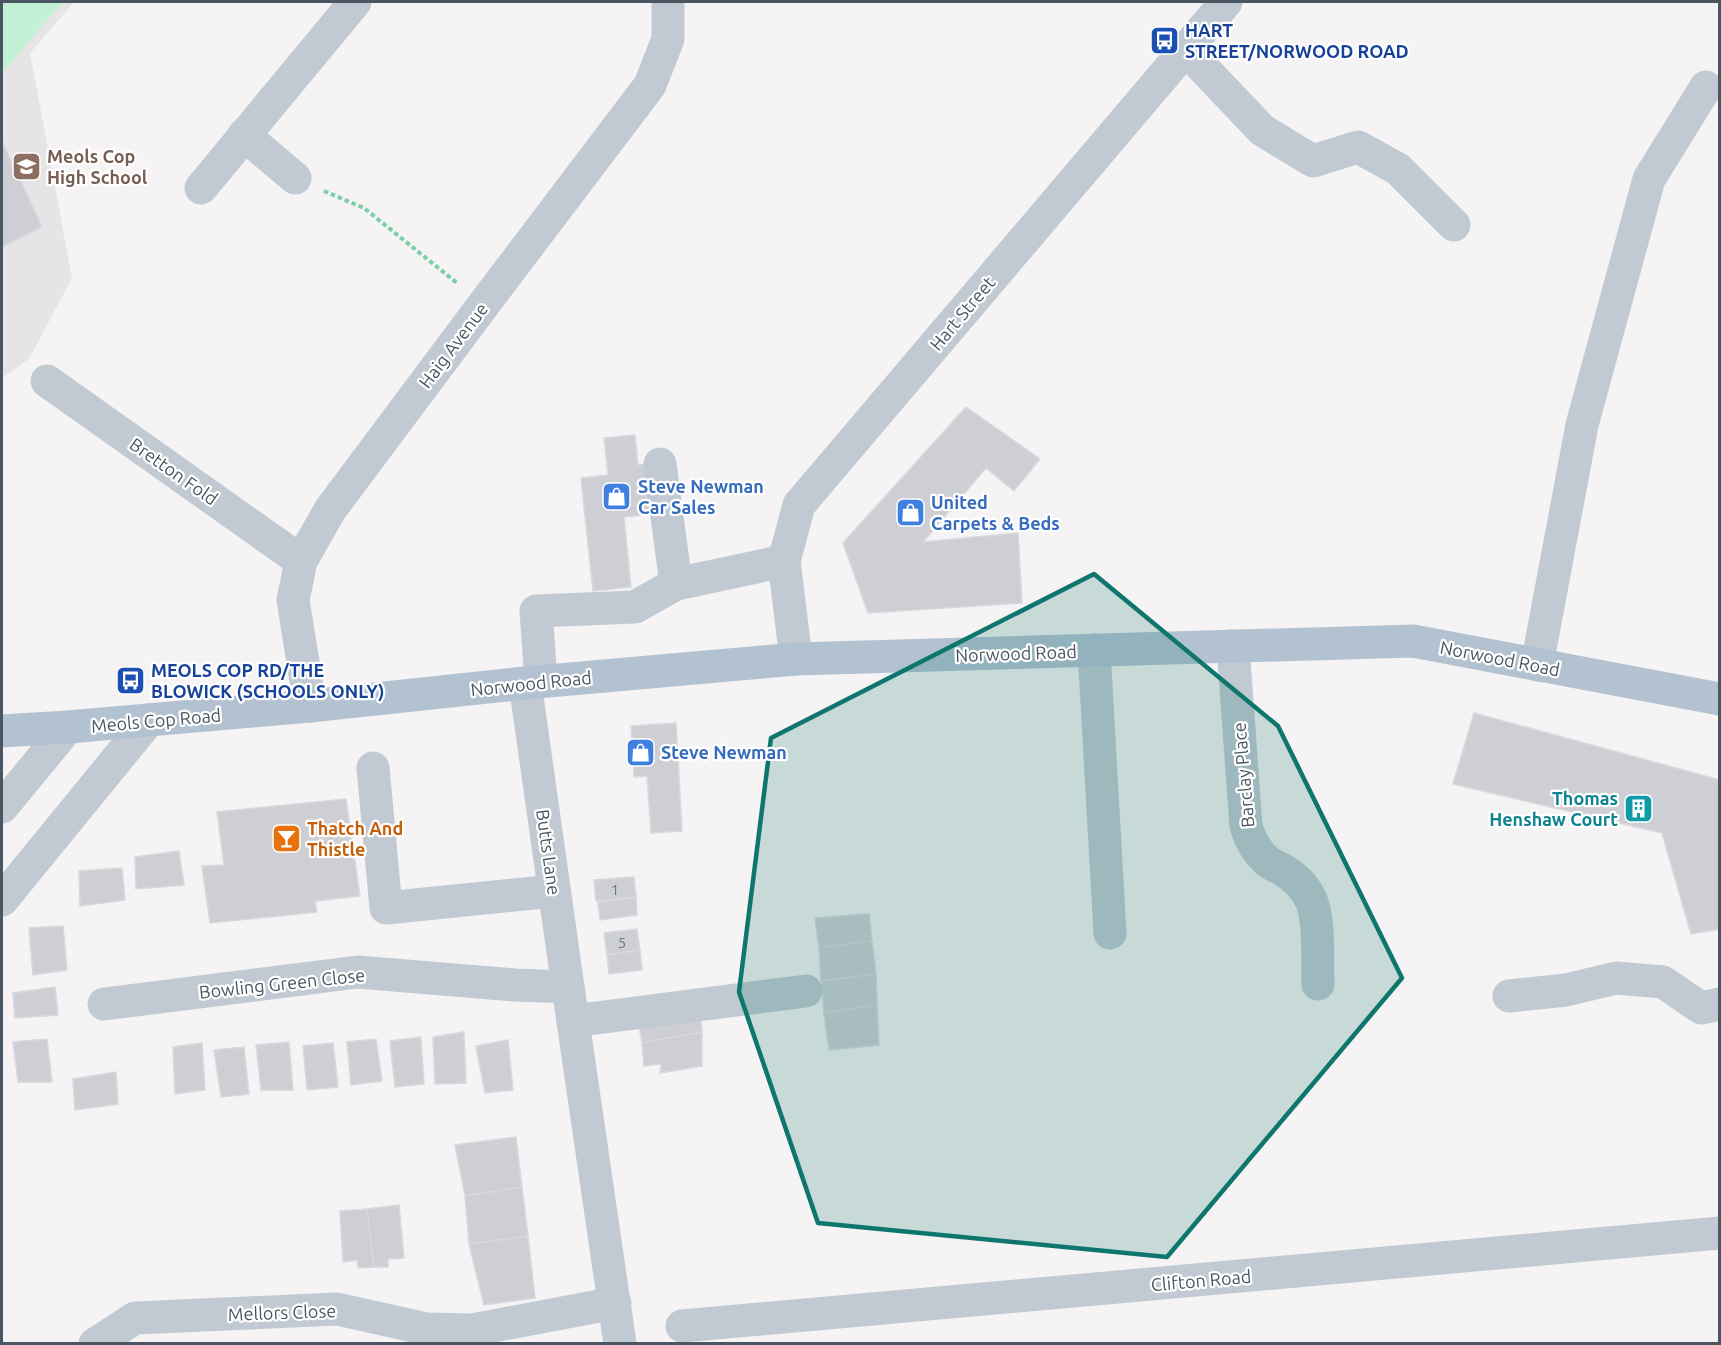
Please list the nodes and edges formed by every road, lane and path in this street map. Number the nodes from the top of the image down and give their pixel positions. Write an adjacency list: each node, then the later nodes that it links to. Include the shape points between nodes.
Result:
1 (355, 2): 6 (street)
2 (668, 2): 10 (street, Haig Avenue, via 668,39 650,85)
3 (1226, 2): 4 (street, Hart Street)
4 (1185, 49): 9 (street, via 1262,130 1313,161 1358,147 1398,169); 14 (street, Hart Street, via 799,505)
5 (1706, 87): 19 (street, via 1649,179 1582,425)
6 (244, 135): 7 (street); 8 (street)
7 (295, 178): 10 (path, via 364,208)
8 (201, 188)
9 (1454, 225)
10 (484, 304): 13 (street, Haig Avenue, via 330,510)
11 (47, 381): 13 (street, Bretton Fold)
12 (660, 464): 15 (street)
13 (301, 561): 22 (street, Haig Avenue, via 293,600)
14 (784, 561): 15 (street); 18 (street, Hart Street)
15 (676, 584): 20 (street, Butts Lane, via 635,607 536,611)
16 (1233, 646): 17 (main road, Norwood Road); 19 (main road, Norwood Road, via 1413,641); 31 (street, Barclay Place, via 1246,826 1258,852 1294,877 1311,900 1316,915)
17 (1094, 650): 18 (main road, Norwood Road); 30 (street)
18 (796, 659): 20 (main road, Norwood Road)
19 (1538, 665): 21 (main road, Norwood Road)
20 (533, 682): 22 (main road, Norwood Road); 28 (street, Butts Lane)
21 (1719, 699)
22 (310, 706): 23 (main road, Meols Cop Road)
23 (149, 720): 24 (main road, Meols Cop Road); 29 (street)
24 (68, 727): 25 (main road, Meols Cop Road); 27 (street)
25 (2, 731)
26 (373, 768): 28 (street, via 386,908)
27 (2, 807)
28 (554, 891): 32 (street, Butts Lane)
29 (2, 900)
30 (1110, 933)
31 (1317, 984)
32 (568, 987): 35 (street, Bowling Green Close, via 358,972); 37 (street, Butts Lane)
33 (806, 991): 37 (street)
34 (1509, 996): 36 (street, via 1566,990 1616,978 1663,982 1701,1008)
35 (104, 1004)
36 (1719, 1004)
37 (573, 1022): 39 (street, Butts Lane)
38 (1719, 1233): 40 (street, Clifton Road)
39 (615, 1303): 41 (street, Mellors Close, via 472,1330 427,1329 338,1309 135,1318); 42 (street, Butts Lane)
40 (682, 1326)
41 (95, 1344)
42 (620, 1344)

